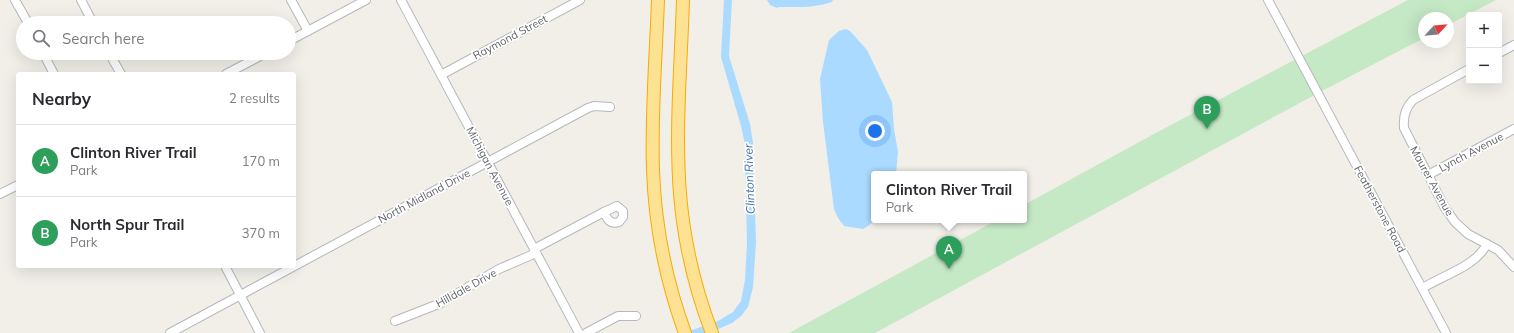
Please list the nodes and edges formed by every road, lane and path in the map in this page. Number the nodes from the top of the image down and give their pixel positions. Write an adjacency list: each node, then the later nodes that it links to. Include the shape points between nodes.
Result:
1 (16, 0): 10 (street)
2 (81, 0): 11 (street)
3 (291, 0): 12 (street)
4 (366, 0): 12 (street)
5 (401, 0): 23 (street, Michigan Avenue)
6 (580, 0): 23 (street, Raymond Street)
7 (658, 0): 45 (highway, via 653,136 654,186 660,240 670,287)
8 (683, 0): 46 (highway, via 680,194 687,246)
9 (1268, 0): 37 (street, Featherstone Road)
10 (24, 16)
11 (89, 16)
12 (308, 31): 13 (street)
13 (296, 37)
14 (1514, 45): 15 (street)
15 (1502, 51)
16 (47, 60): 20 (street)
17 (113, 60): 21 (street)
18 (253, 60): 22 (street)
19 (1466, 71): 27 (street, Maurer Avenue, via 1416,98 1405,114 1405,131)
20 (53, 72)
21 (120, 72)
22 (230, 72)
23 (441, 75): 26 (street, Michigan Avenue)
24 (610, 107): 26 (street, North Midland Drive, via 588,108)
25 (1514, 129): 27 (street, Lynch Avenue)
26 (488, 162): 32 (street, Michigan Avenue); 33 (street, North Midland Drive)
27 (1428, 175): 31 (street, Maurer Avenue, via 1455,222 1468,234)
28 (16, 186): 29 (street)
29 (0, 194)
30 (604, 212): 32 (street, Hilldale Drive)
31 (1487, 244): 34 (street, Maurer Avenue); 37 (street, via 1471,260)
32 (535, 251): 40 (street, Hilldale Drive, via 441,303); 43 (street, Michigan Avenue)
33 (296, 265)
34 (1514, 267)
35 (226, 268): 38 (street)
36 (290, 268): 38 (street, North Midland Drive)
37 (1422, 288): 47 (street, Featherstone Road)
38 (240, 295): 41 (street, North Midland Drive); 42 (street)
39 (636, 316): 44 (street, via 618,316)
40 (394, 321)
41 (170, 333)
42 (260, 333)
43 (579, 333)
44 (586, 333)
45 (685, 333)
46 (712, 333)
47 (1446, 333)

